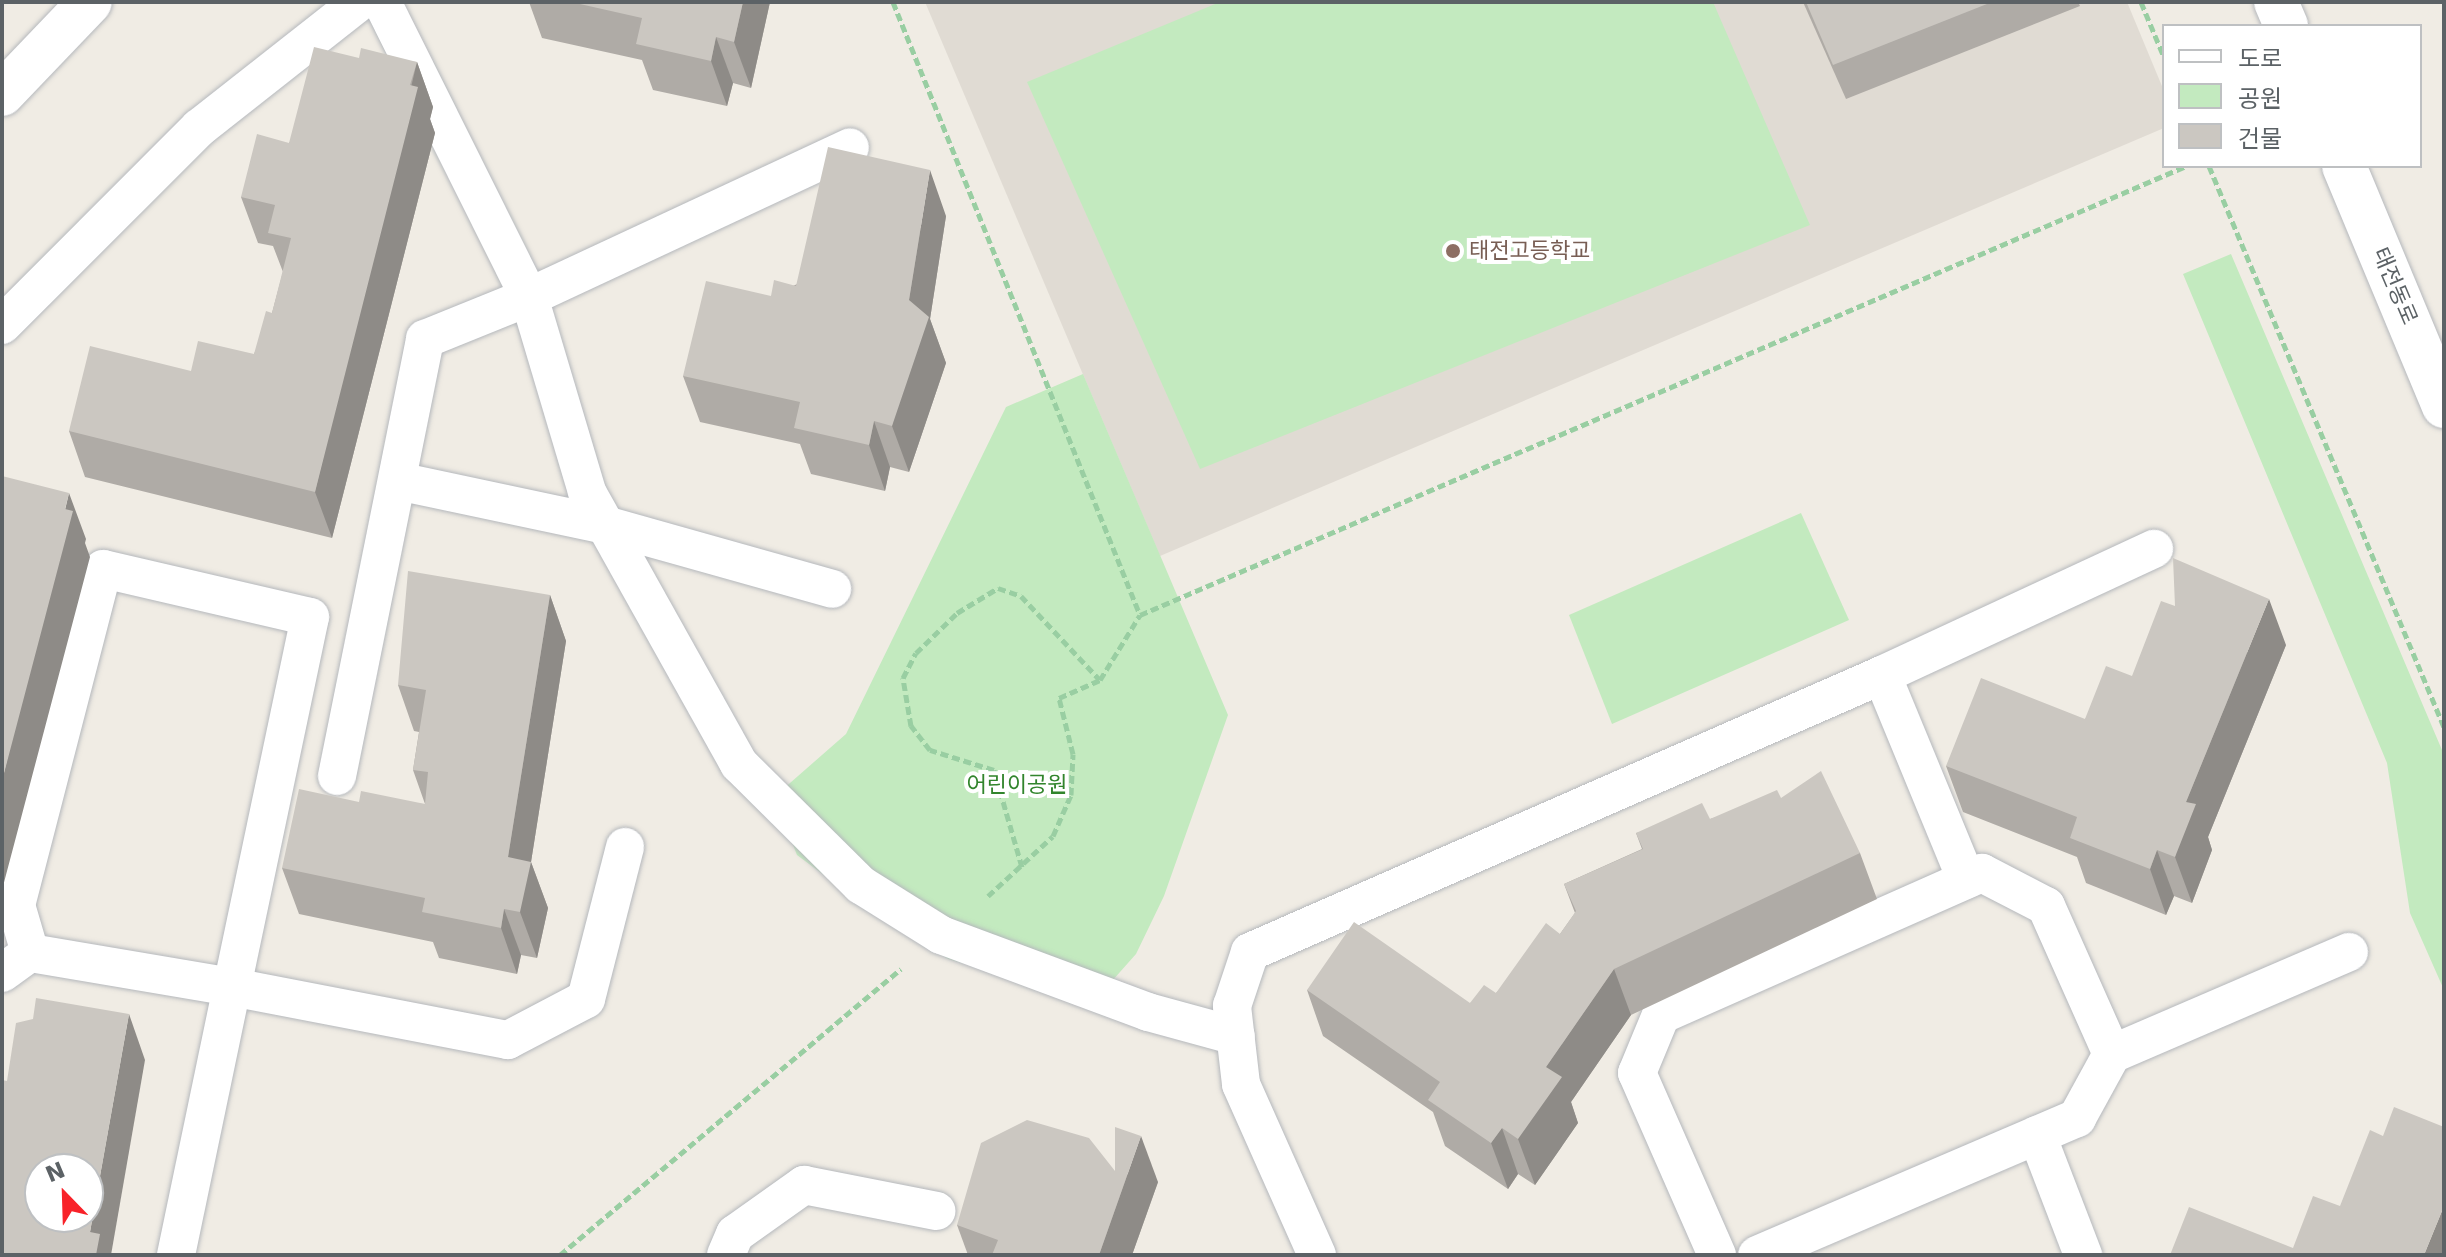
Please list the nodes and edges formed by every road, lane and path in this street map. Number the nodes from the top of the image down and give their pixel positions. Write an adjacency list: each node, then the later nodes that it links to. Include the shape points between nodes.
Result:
1 (90, 2): 9 (street)
2 (359, 2): 15 (lane, via 199,128)
3 (382, 2): 14 (lane)
4 (893, 2): 11 (path, via 1140,615)
5 (2141, 2): 8 (path)
6 (2276, 2): 7 (street)
7 (2285, 24)
8 (2162, 52)
9 (2, 94)
10 (850, 147): 14 (lane)
11 (2181, 168)
12 (2210, 168): 24 (path)
13 (2345, 168): 16 (street, 태전동로)
14 (529, 297): 17 (lane, via 425,339); 18 (lane, via 587,492)
15 (2, 325)
16 (2444, 406)
17 (398, 481): 18 (lane); 25 (lane)
18 (605, 525): 20 (lane); 33 (lane, via 739,764 861,885 941,935 1148,1012)
19 (2154, 549): 21 (lane)
20 (832, 589)
21 (1882, 675): 29 (lane); 33 (lane, via 1250,952 1232,1006)
22 (1100, 680): 28 (path, via 1021,596 998,588 975,598 947,622 916,653 903,678 911,726 930,750 994,770)
23 (288, 720): 25 (lane); 31 (lane, via 310,617 103,569 16,905); 32 (lane)
24 (2444, 727)
25 (346, 731): 26 (lane)
26 (337, 776)
27 (625, 847): 32 (lane, via 586,999 508,1040)
28 (1022, 867)
29 (1966, 879): 34 (lane, via 1982,873 2046,906); 40 (lane, via 1661,1015 1637,1073)
30 (2349, 952): 34 (lane)
31 (16, 963): 32 (lane)
32 (232, 987): 37 (lane)
33 (1236, 1036): 39 (lane, via 1241,1084)
34 (2112, 1054): 35 (lane, via 2077,1118)
35 (2037, 1135): 41 (lane); 42 (lane)
36 (936, 1211): 38 (lane, via 804,1185 735,1234)
37 (176, 1255)
38 (726, 1255)
39 (1317, 1255)
40 (1717, 1255)
41 (1757, 1255)
42 (2083, 1255)

